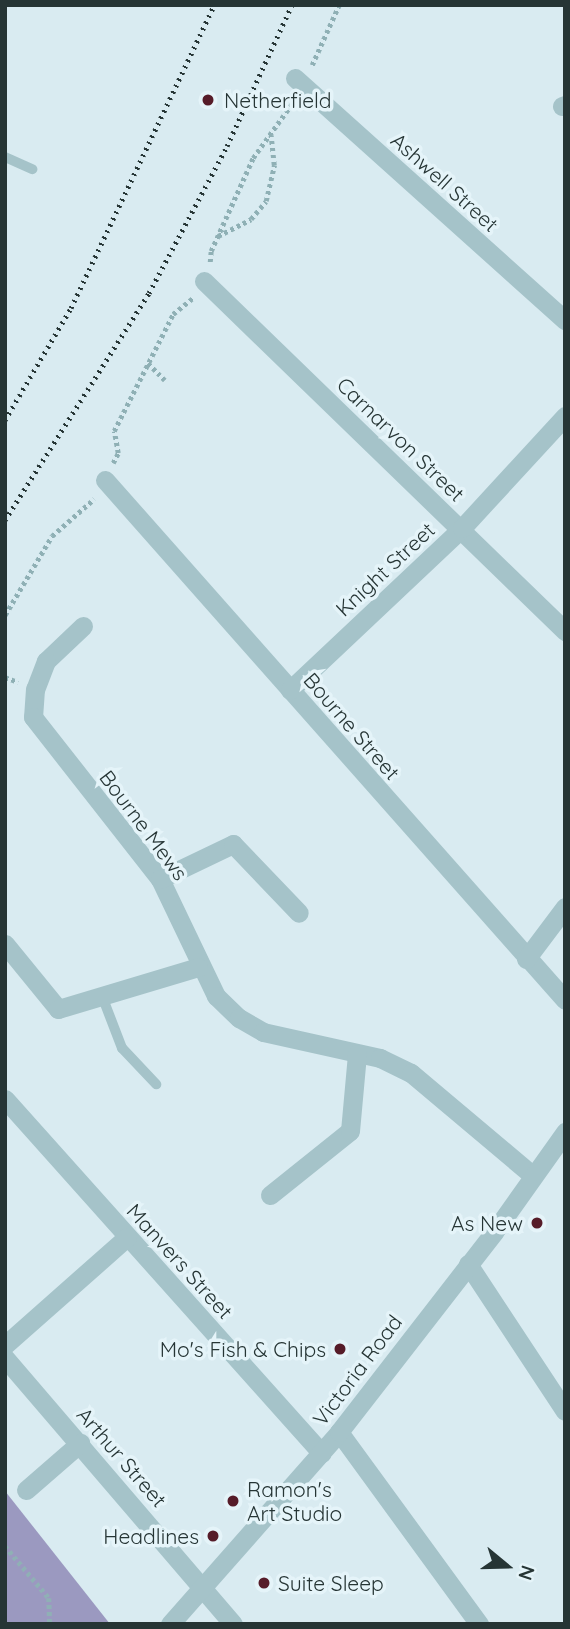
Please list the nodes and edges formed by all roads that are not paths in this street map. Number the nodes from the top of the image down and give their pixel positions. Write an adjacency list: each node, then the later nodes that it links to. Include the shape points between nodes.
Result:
1 (299, 82): 5 (street, Ashwell Street)
2 (5, 157): 3 (lane)
3 (32, 169)
4 (204, 281): 8 (street, Carnarvon Street)
5 (565, 320)
6 (565, 416): 8 (street, Knight Street)
7 (105, 480): 11 (street, Bourne Street)
8 (462, 528): 10 (street, Carnarvon Street); 11 (street, Knight Street)
9 (83, 626): 12 (street, Bourne Mews, via 46,661 35,689 33,717)
10 (565, 631)
11 (290, 690): 16 (street, Bourne Street)
12 (160, 879): 14 (street, via 233,844); 17 (street, Bourne Mews, via 186,928)
13 (565, 907): 16 (street)
14 (299, 913)
15 (5, 944): 18 (street, via 58,1009)
16 (526, 959): 19 (street, Bourne Street)
17 (198, 967): 18 (street); 20 (street, Bourne Mews, via 216,996 263,1032)
18 (102, 996): 21 (lane, via 122,1048)
19 (565, 1000)
20 (358, 1054): 24 (street, Bourne Mews, via 380,1058 411,1073); 25 (street, via 350,1131)
21 (156, 1084)
22 (5, 1099): 26 (street, Manvers Street)
23 (565, 1132): 24 (street, Victoria Road)
24 (532, 1175): 27 (street, Victoria Road)
25 (270, 1195)
26 (127, 1237): 28 (street); 33 (street, Manvers Street)
27 (468, 1264): 30 (street); 31 (street, Victoria Road)
28 (5, 1345)
29 (5, 1358): 32 (street, Arthur Street)
30 (565, 1410)
31 (339, 1432): 33 (street, Victoria Road); 38 (street)
32 (80, 1443): 34 (street); 35 (street, Arthur Street)
33 (322, 1453): 35 (street, Victoria Road)
34 (26, 1490)
35 (204, 1585): 36 (street, Victoria Road); 37 (street, Arthur Street)
36 (170, 1624)
37 (233, 1624)
38 (478, 1624)

